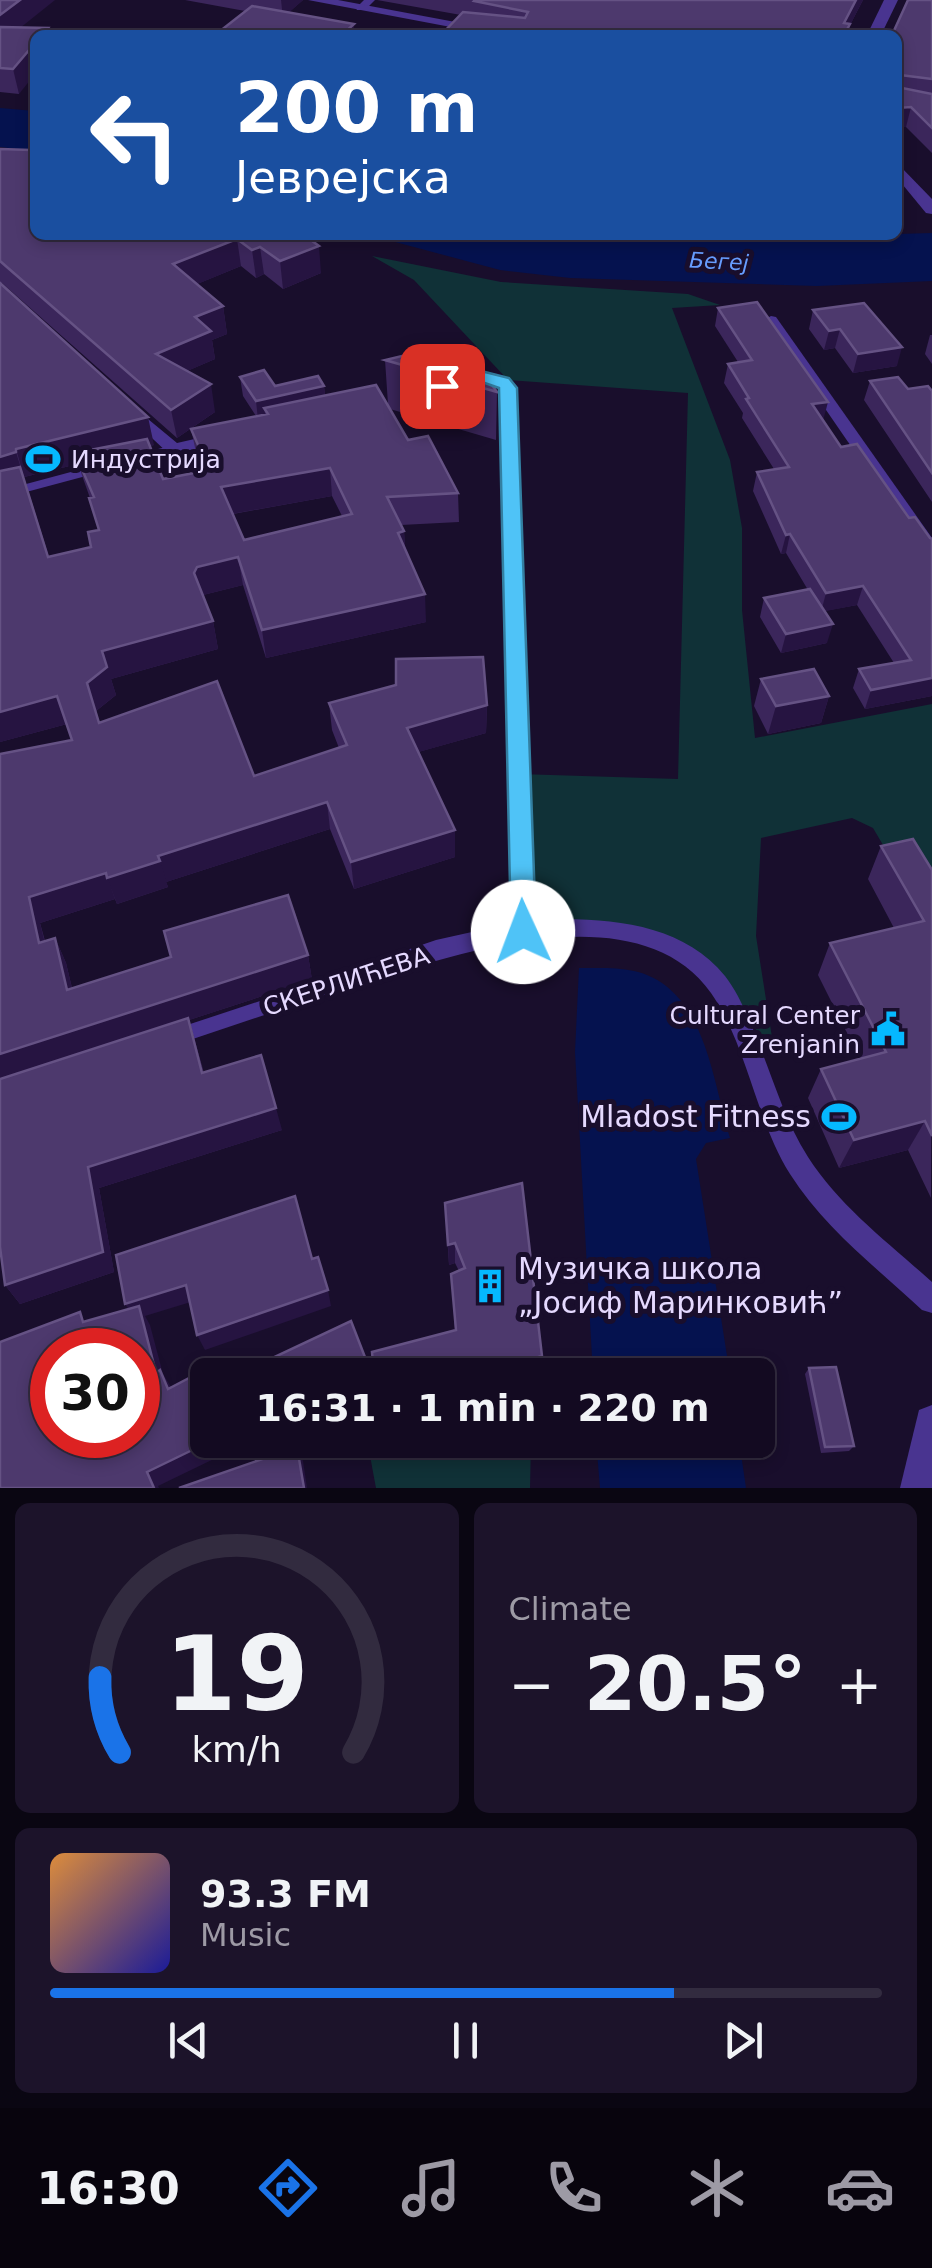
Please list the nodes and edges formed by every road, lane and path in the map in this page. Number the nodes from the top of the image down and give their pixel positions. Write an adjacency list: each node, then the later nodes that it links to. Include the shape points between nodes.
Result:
1 (315, 0): 3 (street)
2 (891, 0): 5 (street)
3 (366, 4): 4 (street)
4 (493, 30)
5 (876, 30)
6 (902, 174): 7 (street)
7 (929, 205)
8 (771, 320): 17 (street)
9 (440, 387): 19 (street, via 485,378 508,388)
10 (116, 396): 12 (street)
11 (241, 433): 12 (street)
12 (174, 449): 13 (street)
13 (122, 462)
14 (106, 467): 15 (street)
15 (0, 495)
16 (932, 519): 17 (street)
17 (912, 522): 18 (street)
18 (932, 551)
19 (523, 932): 20 (street, СКЕРЛИЋЕВА, via 466,941); 22 (street, СКЕРЛИЋЕВА, via 628,932 697,962 719,987 782,1137 804,1173)
20 (333, 985): 21 (street, СКЕРЛИЋЕВА)
21 (148, 1046)
22 (932, 1300)
23 (932, 1423): 24 (street)
24 (918, 1488)

